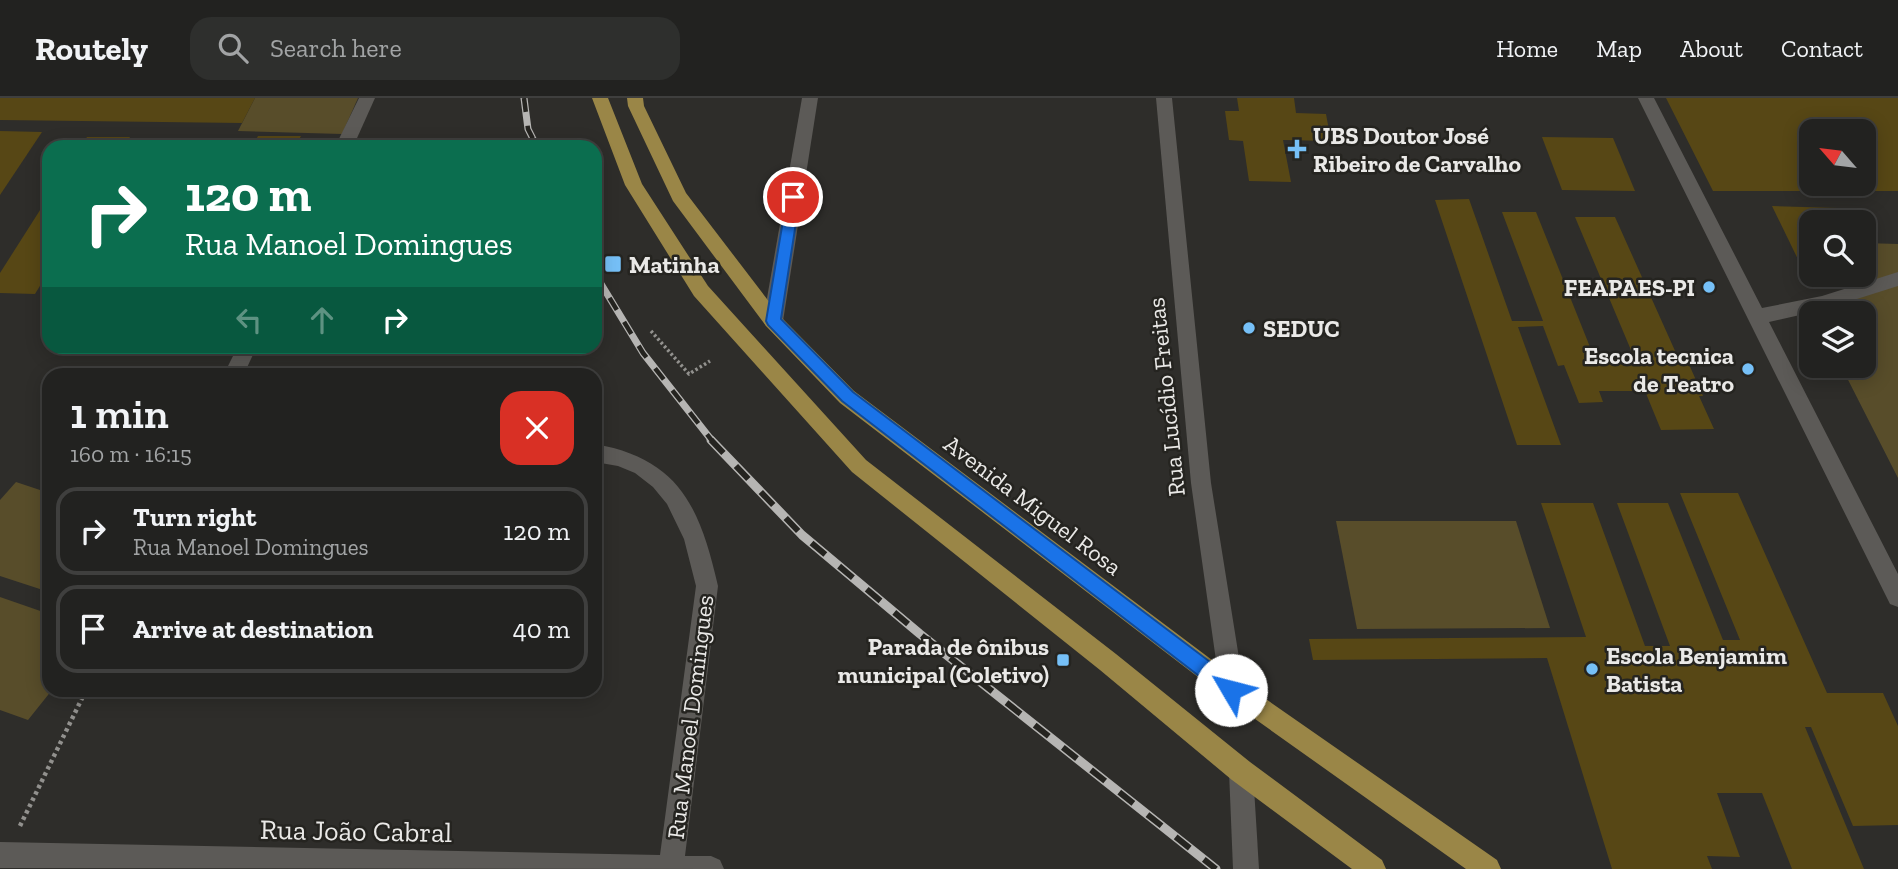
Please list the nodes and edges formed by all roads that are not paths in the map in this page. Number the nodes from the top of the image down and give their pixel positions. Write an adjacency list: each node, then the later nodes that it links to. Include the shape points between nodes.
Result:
1 (367, 98): 7 (street)
2 (600, 98): 14 (main road, via 634,185 702,291 859,466)
3 (635, 98): 10 (main road, Avenida Miguel Rosa, via 679,196)
4 (810, 98): 10 (street)
5 (1164, 98): 13 (street, Rua Lucídio Freitas, via 1201,483)
6 (1646, 98): 9 (street)
7 (347, 140)
8 (1898, 279): 9 (street)
9 (1757, 317): 12 (street)
10 (773, 321): 13 (main road, Avenida Miguel Rosa, via 847,397)
11 (602, 454): 17 (street, Rua Manoel Domingues, via 635,461 658,478 682,509 699,544 707,586)
12 (1898, 597)
13 (1231, 690): 21 (main road, Avenida Miguel Rosa)
14 (1241, 771): 19 (street); 20 (main road)
15 (3, 855): 16 (street, Rua João Cabral)
16 (120, 864): 17 (street, Rua João Cabral)
17 (672, 868): 18 (street, Rua João Cabral)
18 (711, 869)
19 (1245, 869)
20 (1373, 869)
21 (1488, 869)

